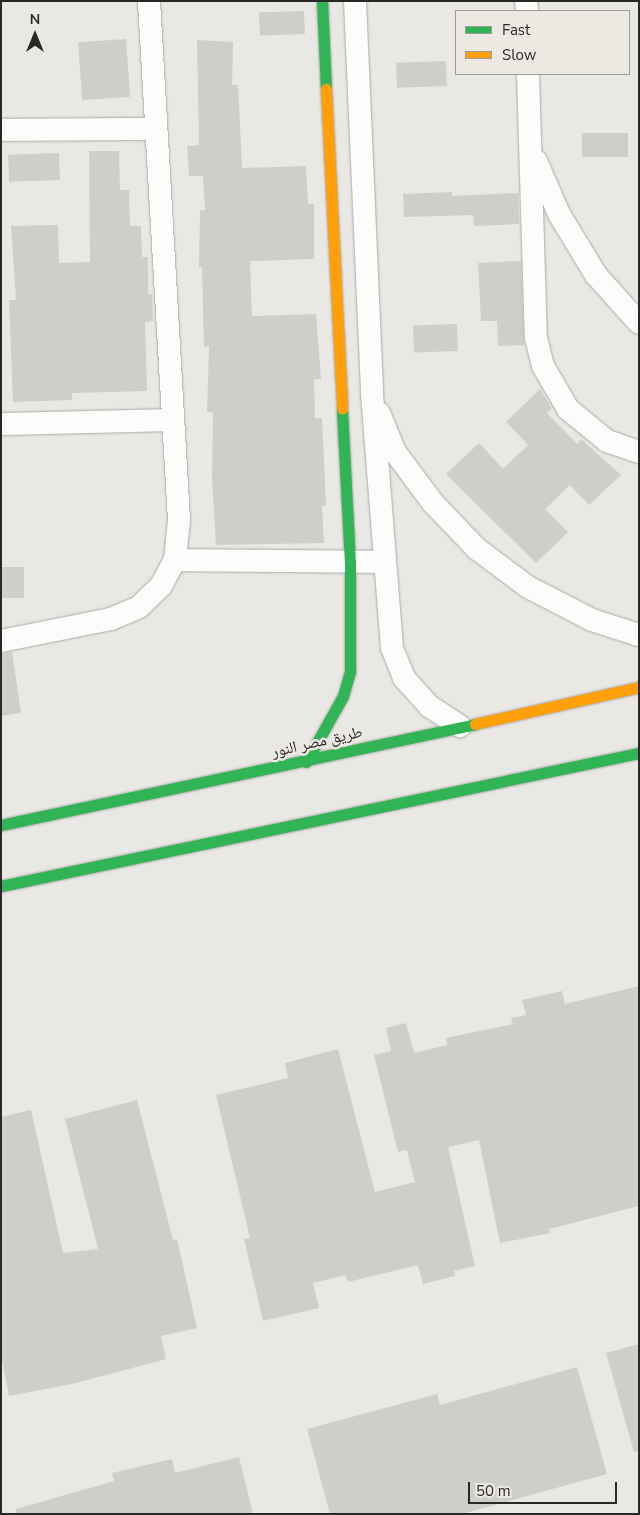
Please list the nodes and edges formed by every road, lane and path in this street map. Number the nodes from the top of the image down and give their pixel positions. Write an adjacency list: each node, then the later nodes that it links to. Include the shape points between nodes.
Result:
1 (149, 1): 5 (street)
2 (322, 1): 9 (street)
3 (355, 1): 8 (street)
4 (528, 75): 7 (street)
5 (156, 129): 6 (street); 12 (street)
6 (1, 130)
7 (530, 148): 10 (street, via 559,214 596,275); 14 (street, via 536,338 543,366 568,409 607,442)
8 (363, 220): 9 (street); 11 (street)
9 (335, 222): 17 (street)
10 (639, 323)
11 (372, 394): 16 (street); 18 (street, via 395,452 433,503 477,549 536,591 592,620)
12 (173, 420): 13 (street); 15 (street, via 178,520)
13 (1, 424)
14 (639, 452)
15 (175, 560): 17 (street); 19 (street, via 161,586 139,607 111,619)
16 (384, 562): 17 (street); 21 (street, via 392,648 404,678 429,706)
17 (350, 563): 23 (street, via 350,671 343,696)
18 (639, 635)
19 (1, 641)
20 (639, 687): 21 (street, طريق مصر النور)
21 (460, 726): 23 (street, طريق مصر النور)
22 (639, 753): 25 (street)
23 (306, 762): 24 (street, طريق مصر النور)
24 (1, 825)
25 (1, 886)

